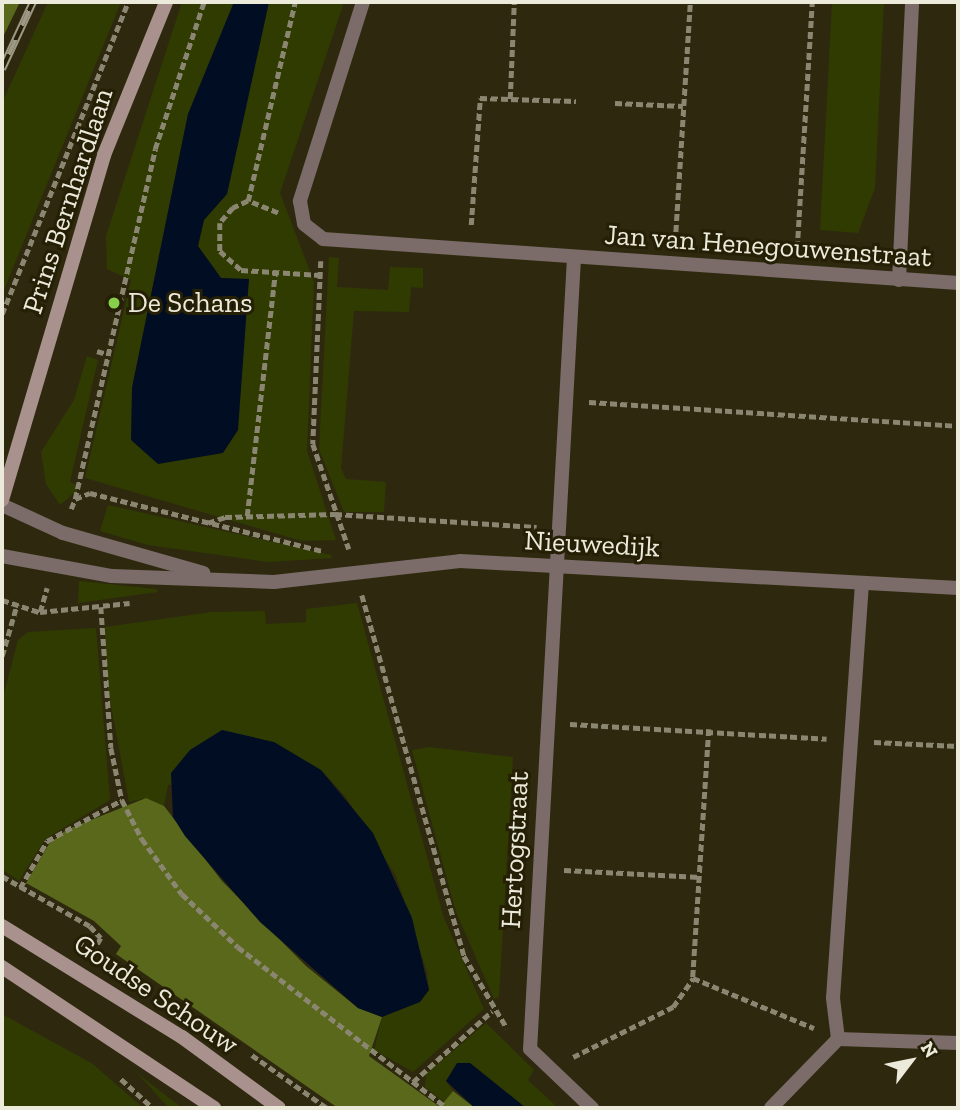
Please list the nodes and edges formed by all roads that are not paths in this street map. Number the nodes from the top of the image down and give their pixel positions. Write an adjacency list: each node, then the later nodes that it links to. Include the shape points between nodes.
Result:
1 (166, 2): 7 (main road, Prins Bernhardlaan, via 104,155)
2 (363, 2): 4 (street, Jan van Henegouwenstraat, via 300,201 304,224 323,239)
3 (912, 2): 5 (street)
4 (574, 258): 5 (street, Jan van Henegouwenstraat); 10 (street, Jan van Henegouwenstraat)
5 (899, 279): 6 (street, Jan van Henegouwenstraat)
6 (958, 283)
7 (2, 500)
8 (2, 505): 11 (street, Nieuwedijk, via 63,533)
9 (2, 556): 11 (street, Nieuwedijk, via 112,576)
10 (556, 567): 11 (street, Nieuwedijk, via 460,561 274,582); 12 (street, Nieuwedijk); 20 (street, Hertogstraat, via 530,1049)
11 (224, 579)
12 (862, 583): 13 (street, Nieuwedijk); 16 (street, via 833,998)
13 (958, 588)
14 (2, 926): 19 (main road, Goudse Schouw, via 61,959)
15 (2, 967): 18 (main road, via 51,995)
16 (838, 1039): 17 (street); 21 (street)
17 (958, 1043)
18 (215, 1108)
19 (279, 1108)
20 (592, 1108)
21 (771, 1108)

